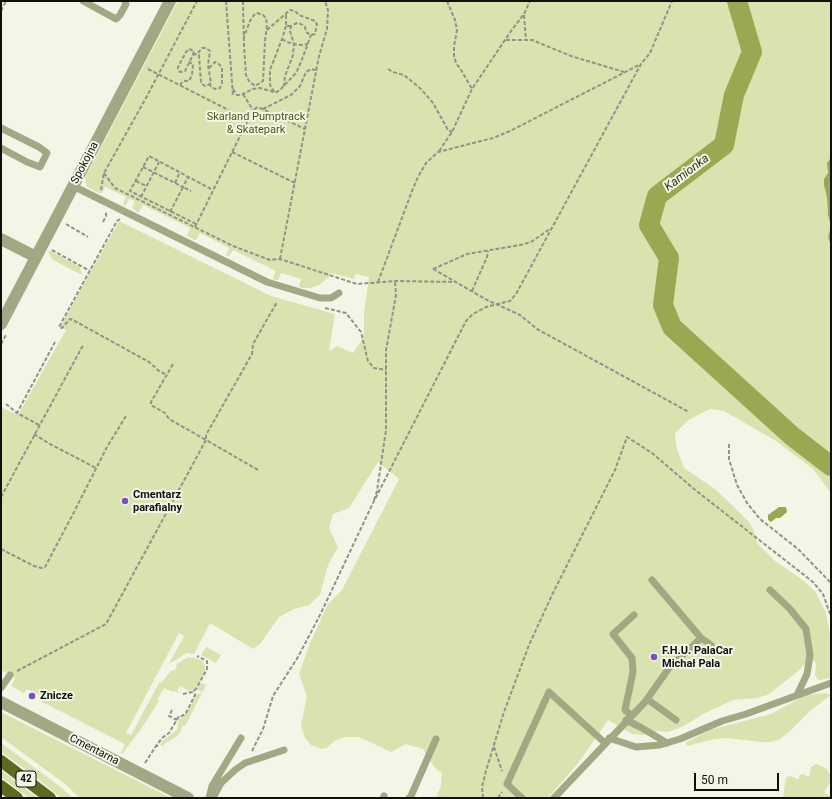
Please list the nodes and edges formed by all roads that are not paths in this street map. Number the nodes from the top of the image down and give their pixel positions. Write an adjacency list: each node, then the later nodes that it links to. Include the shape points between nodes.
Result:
1 (83, 1): 2 (lane, via 116,18 126,4)
2 (124, 1)
3 (170, 1): 6 (street, Spokojna)
4 (1, 128): 5 (lane, via 47,153 40,167)
5 (1, 148)
6 (73, 186): 8 (street, Spokojna); 9 (lane, via 267,282 320,298 331,298)
7 (1, 239): 8 (street)
8 (36, 257): 10 (street, Spokojna)
9 (339, 293)
10 (1, 324)
11 (652, 580): 14 (lane)
12 (770, 590): 19 (lane, via 806,629 810,655 807,674)
13 (634, 614): 22 (lane, via 613,634 632,658 633,672 625,710)
14 (701, 638): 15 (lane); 20 (lane, via 669,668)
15 (712, 646)
16 (10, 675): 18 (lane)
17 (831, 683): 19 (lane)
18 (1, 688)
19 (797, 695): 27 (lane)
20 (647, 698): 22 (lane); 23 (lane)
21 (1, 702): 33 (street, Cmentarna)
22 (629, 718): 26 (lane); 27 (lane)
23 (676, 720)
24 (240, 738): 34 (lane, via 212,786)
25 (436, 739): 36 (lane)
26 (607, 741): 27 (lane, via 636,747); 37 (lane, via 549,692 506,784); 38 (lane)
27 (667, 743)
28 (284, 750): 35 (lane, via 245,763 221,783)
29 (1, 761): 32 (main road, 42)
30 (1, 786): 31 (main road, 42)
31 (17, 798)
32 (50, 798)
33 (188, 798)
34 (209, 798)
35 (213, 798)
36 (409, 798)
37 (522, 798)
38 (554, 798)

